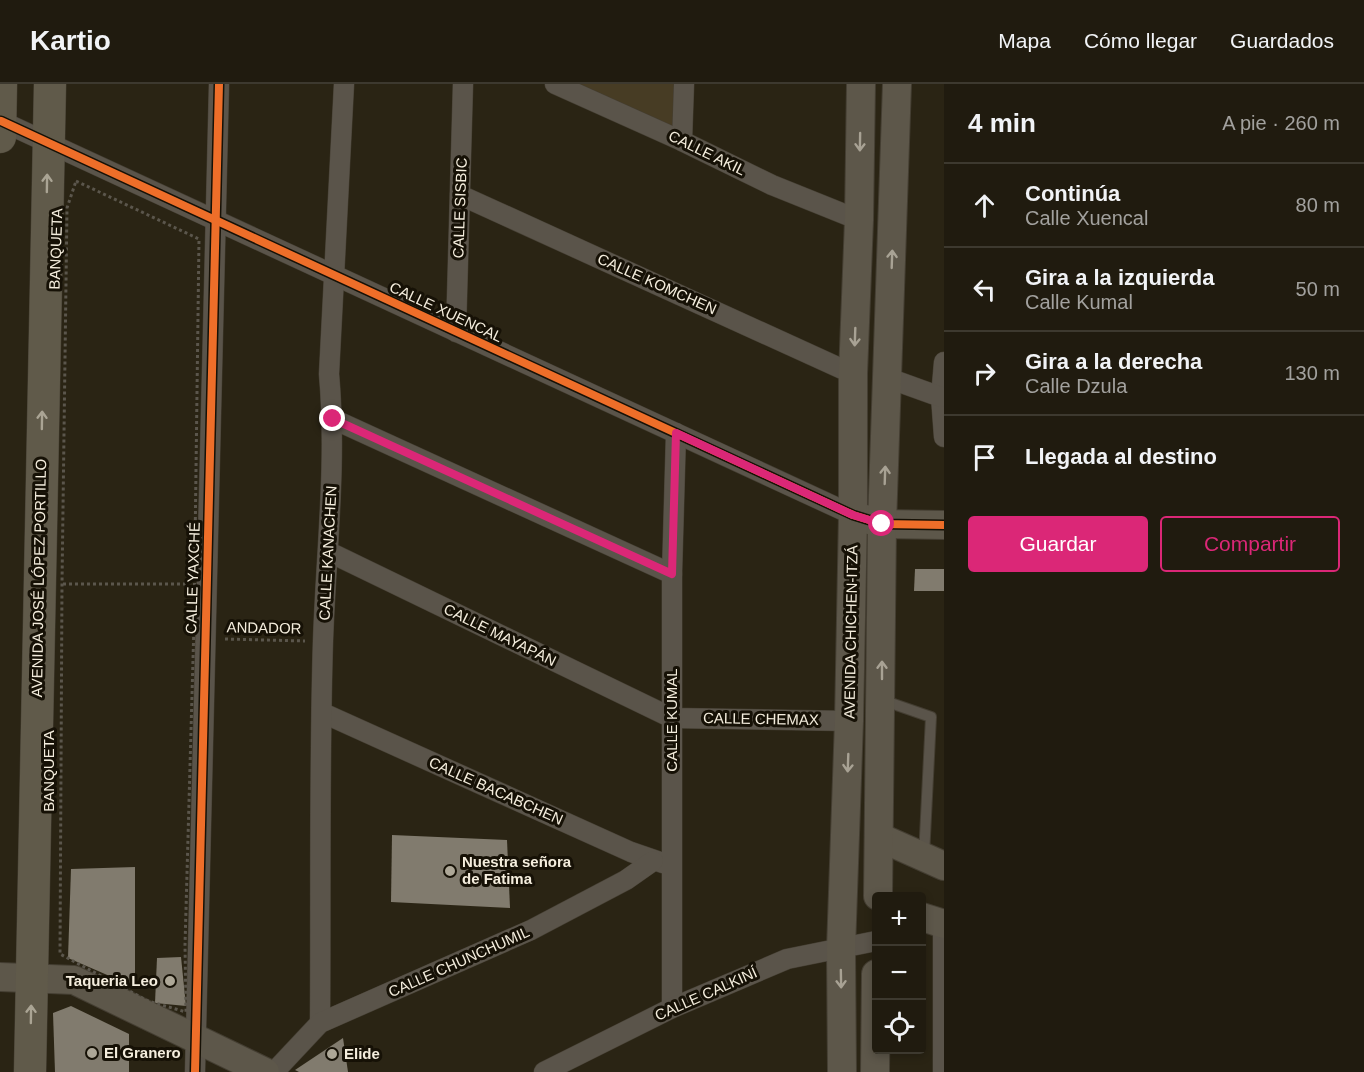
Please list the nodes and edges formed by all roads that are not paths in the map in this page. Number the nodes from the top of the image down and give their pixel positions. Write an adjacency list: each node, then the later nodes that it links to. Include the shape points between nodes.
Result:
1 (1, 84): 10 (main road)
2 (50, 84): 13 (main road, AVENIDA JOSÉ LÓPEZ PORTILLO)
3 (219, 84): 16 (street, CALLE YAXCHÉ)
4 (344, 84): 17 (street, CALLE KANACHEN)
5 (463, 84): 14 (street, CALLE SISBIC)
6 (555, 84): 12 (street, CALLE AKIL)
7 (684, 84): 12 (street)
8 (861, 84): 15 (main road, AVENIDA CHICHEN-ITZÁ, one-way to 15)
9 (897, 84): 21 (main road, AVENIDA CHICHEN-ITZÁ, one-way to 9)
10 (1, 121): 11 (main road); 13 (street, CALLE XUENCAL)
11 (0, 137)
12 (682, 141): 15 (street, CALLE AKIL, via 772,185)
13 (47, 143): 16 (street, CALLE XUENCAL); 43 (main road, AVENIDA JOSÉ LÓPEZ PORTILLO, one-way to 13)
14 (460, 195): 18 (street, CALLE SISBIC); 20 (street, CALLE KOMCHEN)
15 (859, 220): 20 (main road, AVENIDA CHICHEN-ITZÁ, one-way to 20)
16 (217, 221): 17 (street, CALLE XUENCAL); 47 (street, CALLE YAXCHÉ)
17 (335, 276): 18 (street, CALLE XUENCAL); 23 (street, CALLE KANACHEN, via 329,374)
18 (456, 332): 24 (street, CALLE XUENCAL)
19 (944, 362): 22 (street)
20 (853, 374): 26 (main road, AVENIDA CHICHEN-ITZÁ)
21 (888, 378): 22 (street); 27 (main road, AVENIDA CHICHEN-ITZÁ, one-way to 21)
22 (941, 397): 25 (street)
23 (333, 419): 29 (street, CALLE KANACHEN); 30 (street)
24 (676, 433): 26 (street, CALLE XUENCAL); 30 (street, CALLE KUMAL)
25 (944, 437)
26 (853, 515): 27 (main road, CALLE XUENCAL); 34 (main road, AVENIDA CHICHEN-ITZÁ)
27 (882, 524): 28 (main road, CALLE XUENCAL); 31 (main road, AVENIDA CHICHEN-ITZÁ, one-way to 27)
28 (944, 525)
29 (329, 552): 32 (street, CALLE KANACHEN); 33 (street, CALLE MAYAPÁN)
30 (672, 574): 33 (street, CALLE KUMAL)
31 (881, 700): 35 (main road, AVENIDA CHICHEN-ITZÁ); 36 (lane, via 931,717)
32 (323, 713): 37 (street, CALLE BACABCHEN); 46 (street, CALLE KANACHEN)
33 (672, 718): 34 (street, CALLE CHEMAX); 37 (street, CALLE KUMAL)
34 (849, 721): 41 (main road, AVENIDA CHICHEN-ITZÁ, one-way to 41)
35 (879, 837): 36 (main road); 38 (main road, AVENIDA CHICHEN-ITZÁ)
36 (934, 861)
37 (662, 863): 45 (street, CALLE KUMAL); 46 (street, CALLE CHUNCHUMIL, via 531,930)
38 (878, 892)
39 (936, 921): 55 (street)
40 (872, 942): 41 (street, CALLE CALKINÍ)
41 (841, 949): 45 (street, CALLE CALKINÍ, via 787,959); 53 (main road, AVENIDA CHICHEN-ITZÁ, one-way to 53)
42 (0, 977): 43 (main road)
43 (31, 979): 47 (main road, via 74,980); 48 (main road, AVENIDA JOSÉ LÓPEZ PORTILLO, one-way to 43)
44 (876, 1000): 54 (main road)
45 (672, 1008): 52 (street, CALLE CALKINÍ)
46 (320, 1023): 51 (street, CALLE CHUNCHUMIL)
47 (194, 1038): 49 (street, CALLE YAXCHÉ); 50 (main road)
48 (30, 1072)
49 (195, 1072)
50 (265, 1072)
51 (274, 1072)
52 (544, 1072)
53 (842, 1072)
54 (875, 1072)
55 (943, 1072)

